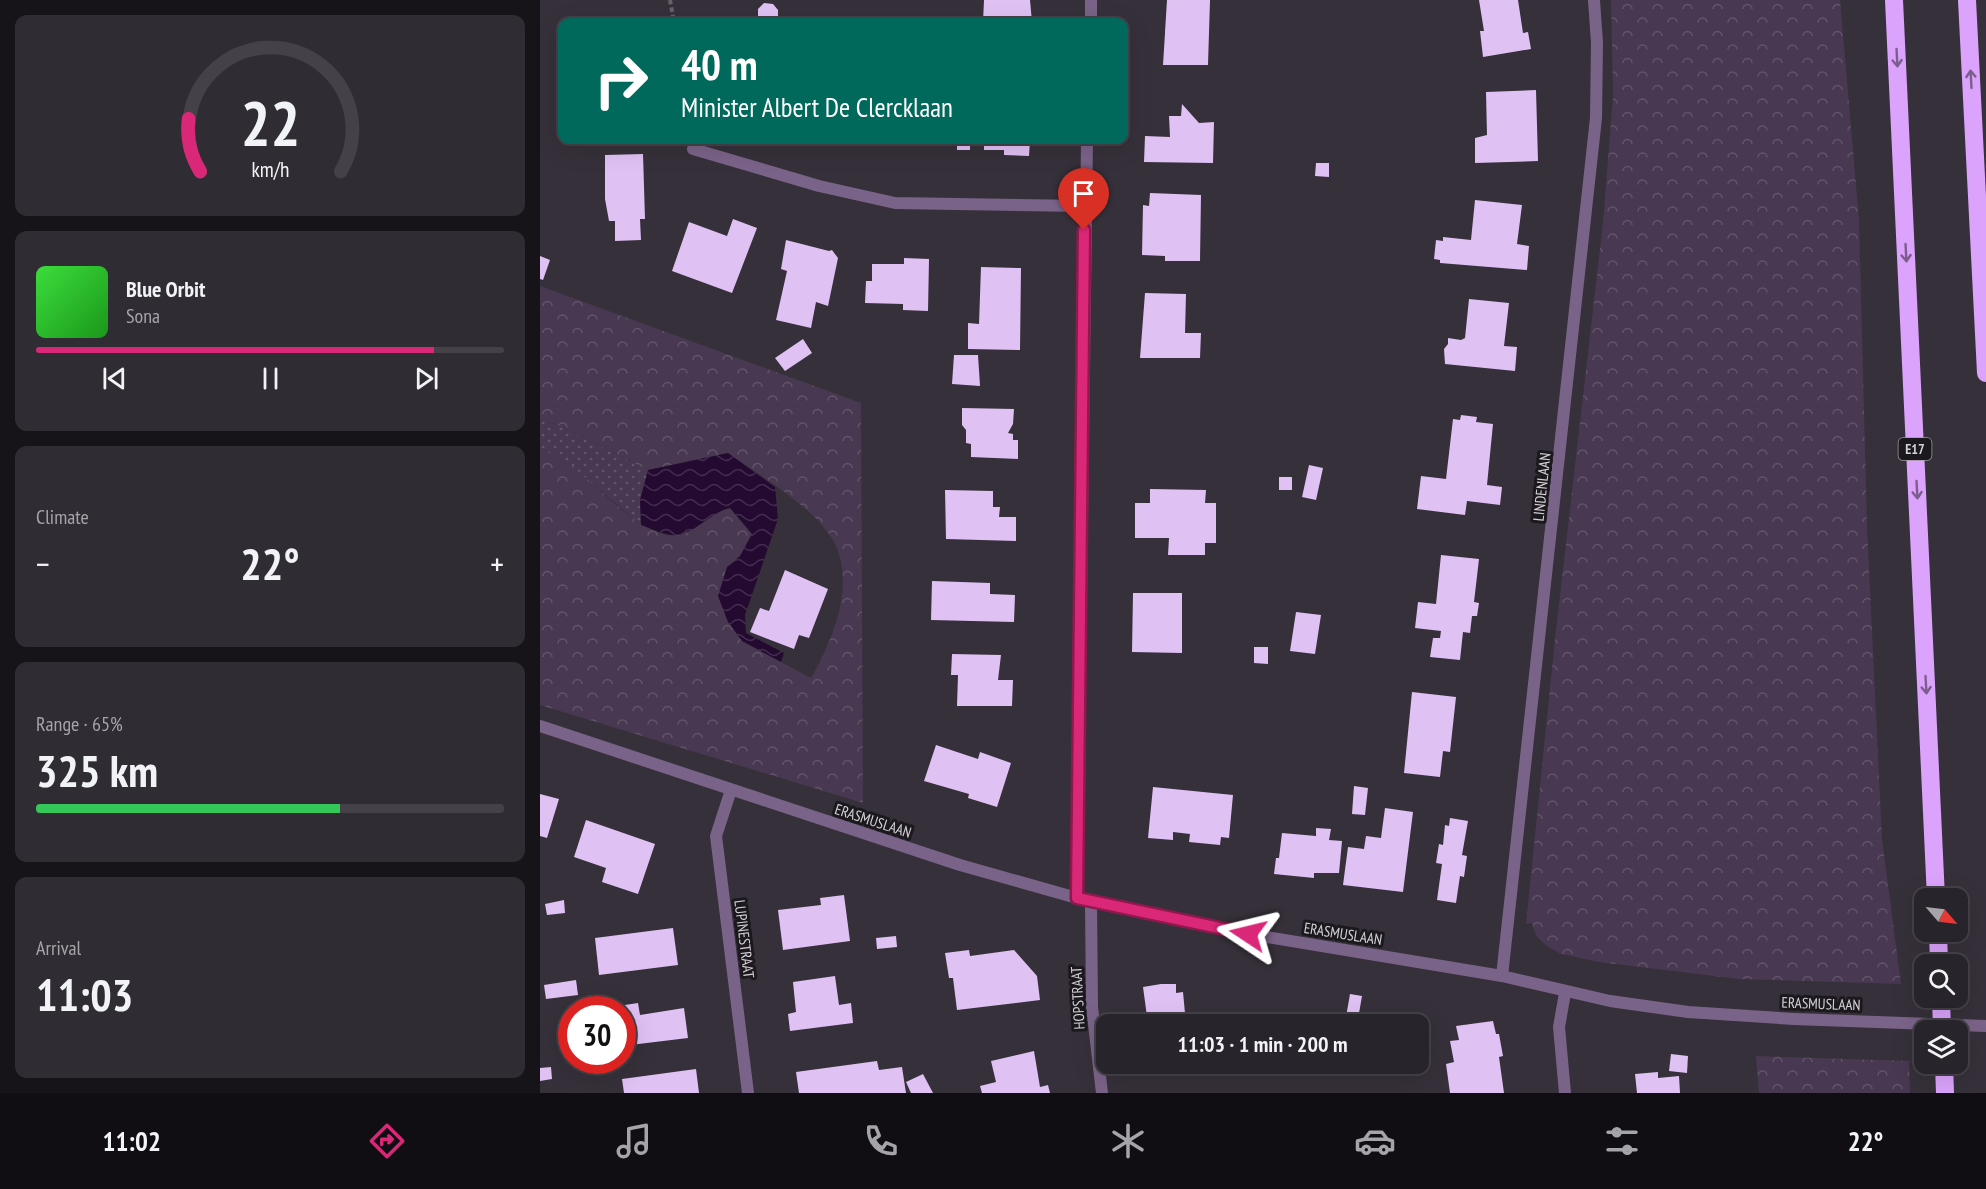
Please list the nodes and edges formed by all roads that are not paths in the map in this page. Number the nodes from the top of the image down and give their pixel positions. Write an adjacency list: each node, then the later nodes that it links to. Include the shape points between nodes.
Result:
1 (1091, 0): 5 (street)
2 (1594, 0): 15 (street, LINDENLAAN, via 1596,118)
3 (1894, 0): 12 (highway, E17, one-way to 12)
4 (1967, 0): 9 (highway, one-way to 4)
5 (1091, 18)
6 (1087, 144): 8 (street)
7 (693, 149): 8 (street, via 819,186 895,203)
8 (1084, 206): 13 (street)
9 (1986, 373)
10 (540, 726): 11 (street, ERASMUSLAAN)
11 (731, 790): 13 (street, ERASMUSLAAN, via 960,866); 19 (street, LUPINESTRAAT, via 716,836)
12 (1936, 888)
13 (1077, 898): 14 (street, ERASMUSLAAN)
14 (1091, 902): 15 (street, ERASMUSLAAN, via 1225,930); 20 (street, HOPSTRAAT, via 1092,1007)
15 (1502, 976): 16 (street, ERASMUSLAAN)
16 (1565, 993): 17 (street, ERASMUSLAAN, bridge, via 1688,1012); 21 (street, via 1559,1027)
17 (1986, 1026)
18 (1944, 1074): 22 (highway)
19 (748, 1093)
20 (1102, 1093)
21 (1565, 1093)
22 (1945, 1093)

